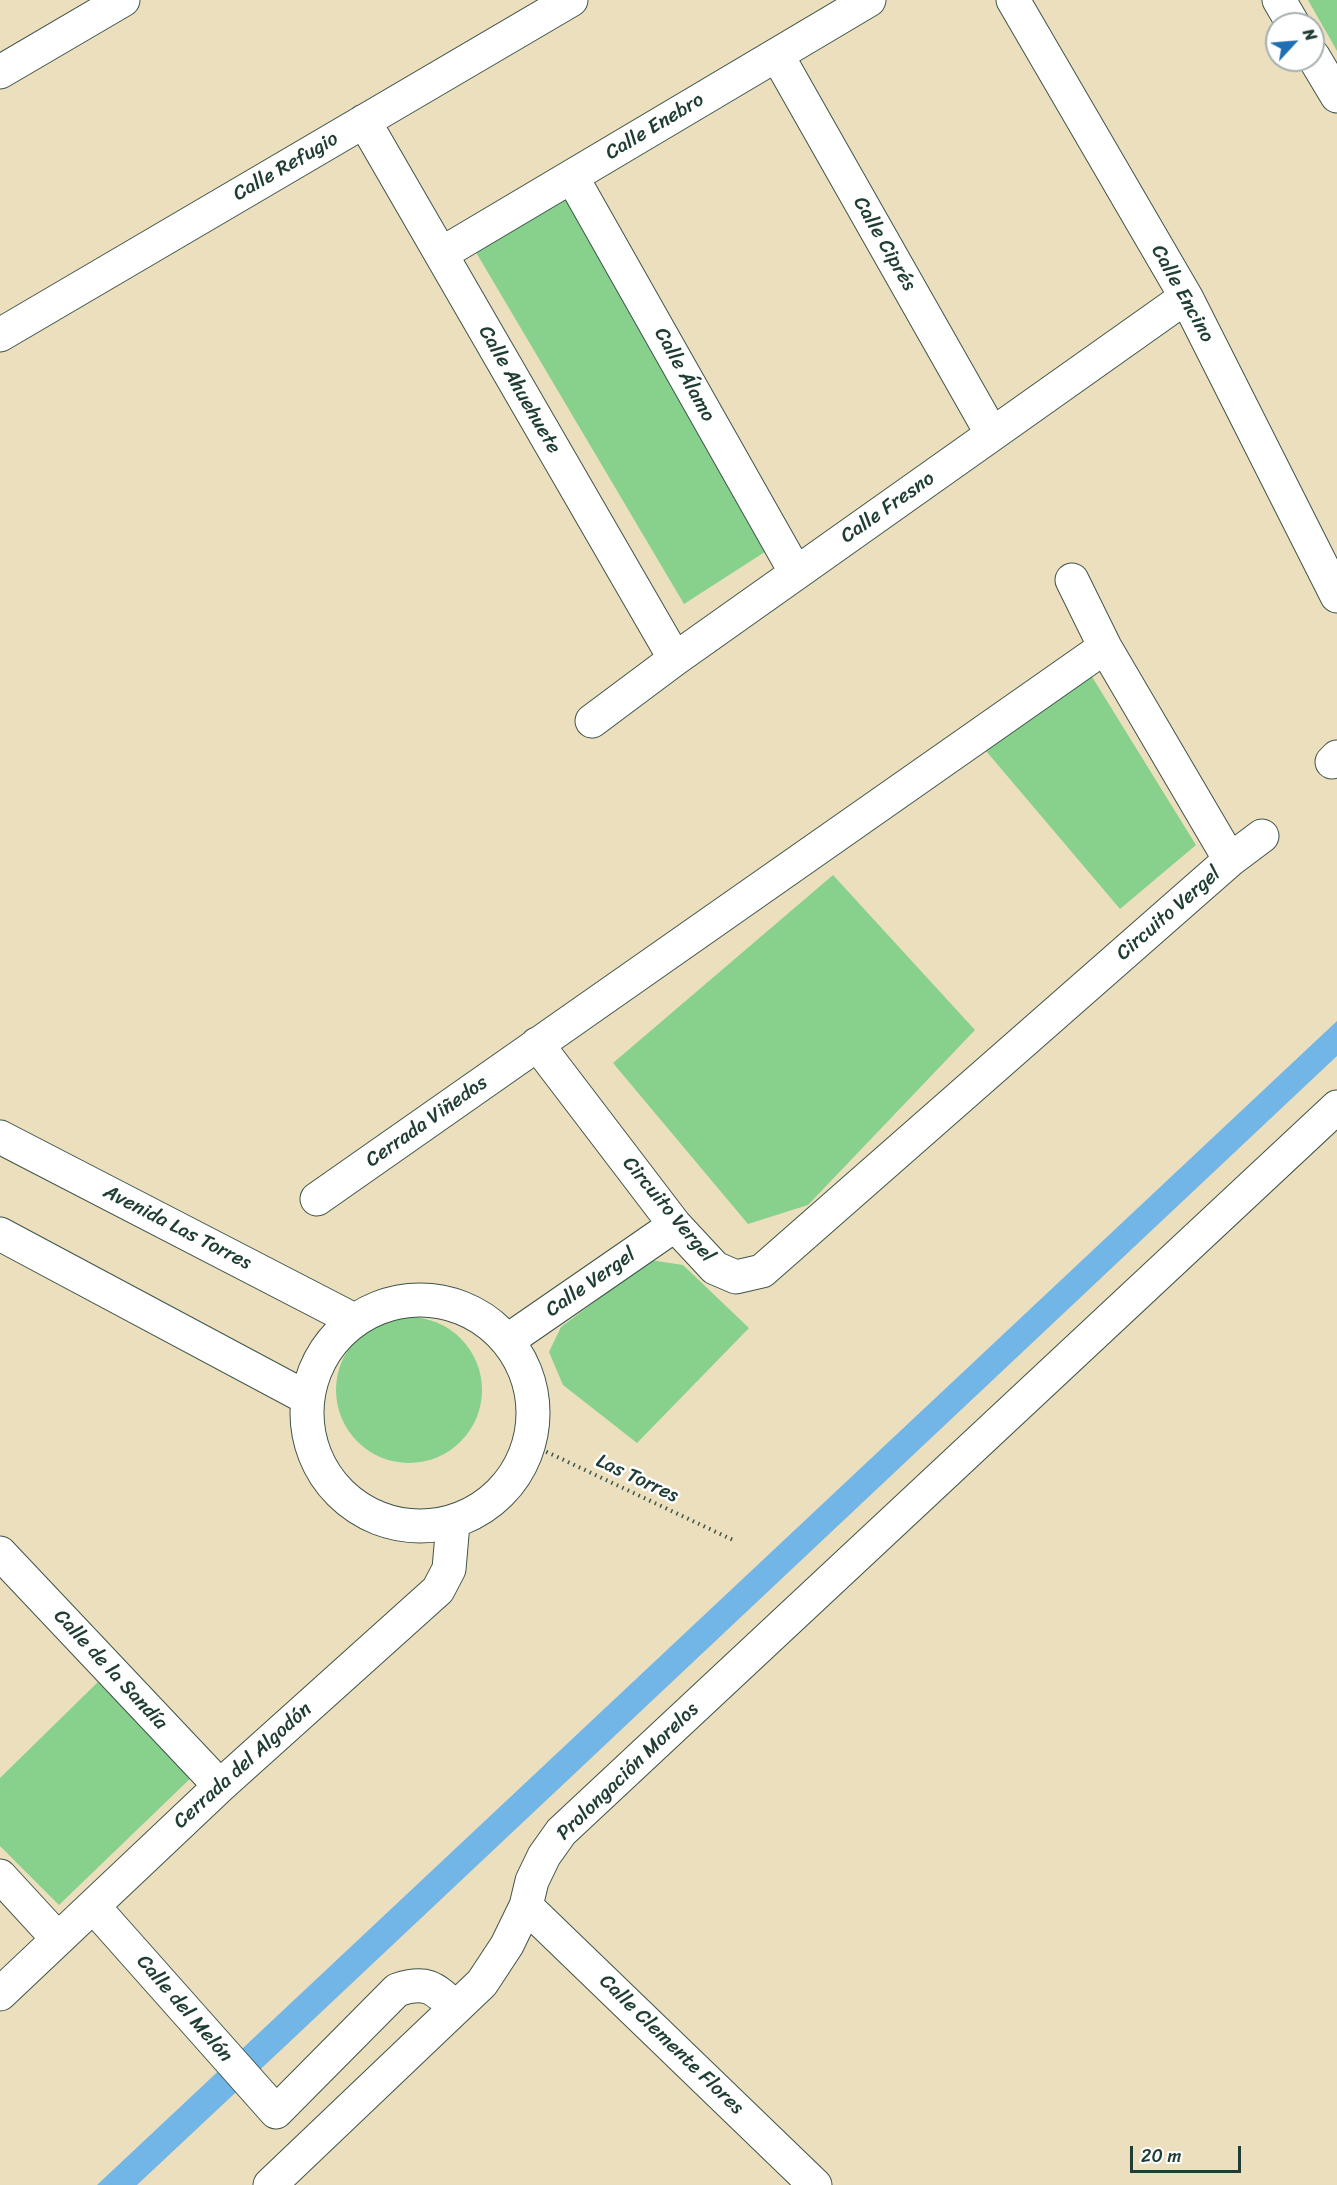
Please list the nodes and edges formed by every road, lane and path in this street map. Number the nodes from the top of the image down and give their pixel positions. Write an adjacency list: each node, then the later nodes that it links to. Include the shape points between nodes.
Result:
1 (123, 0): 6 (street)
2 (571, 0): 9 (street, Calle Refugio)
3 (869, 0): 5 (street, Calle Enebro)
4 (1013, 0): 12 (street, Calle Encino)
5 (777, 55): 10 (street, Calle Enebro); 14 (street, Calle Ciprés)
6 (0, 72)
7 (1323, 72): 8 (street)
8 (1337, 96)
9 (364, 121): 11 (street, Calle Ahuehuete); 13 (street, Calle Refugio)
10 (572, 177): 11 (street, Calle Enebro); 15 (street, Calle Álamo)
11 (441, 254): 19 (street, Calle Ahuehuete)
12 (1186, 297): 14 (street, Calle Fresno); 17 (street, Calle Encino)
13 (0, 335)
14 (992, 434): 15 (street, Calle Fresno)
15 (796, 573): 19 (street, Calle Fresno)
16 (1072, 580): 18 (street, Circuito Vergel)
17 (1337, 596)
18 (1105, 647): 22 (street, Circuito Vergel); 23 (street)
19 (675, 659): 20 (street, Calle Fresno)
20 (592, 721)
21 (1262, 836): 22 (street)
22 (1230, 860): 27 (street, Circuito Vergel, via 762,1271 736,1277 715,1268)
23 (537, 1044): 26 (street, Cerrada Viñedos); 27 (street, Circuito Vergel)
24 (1337, 1107): 39 (street, Prolongación Morelos, via 561,1832 532,1881)
25 (0, 1137): 29 (street, Avenida Las Torres)
26 (317, 1199)
27 (675, 1225): 30 (street, Calle Vergel)
28 (0, 1234): 31 (street)
29 (354, 1320): 30 (street, via 384,1305 418,1299 452,1304 482,1318); 31 (street, via 331,1341 315,1368)
30 (507, 1341): 32 (street, via 526,1373 533,1408)
31 (307, 1398): 33 (street, via 308,1436 322,1472 346,1501 379,1520 416,1528)
32 (530, 1444): 33 (street, via 513,1479 487,1506); 34 (path, Las Torres)
33 (453, 1523): 36 (street, Cerrada del Algodón, via 449,1569 438,1590)
34 (732, 1540)
35 (0, 1553): 36 (street, Calle de la Sandía)
36 (220, 1786): 38 (street, Cerrada del Algodón)
37 (0, 1876): 40 (street)
38 (93, 1906): 40 (street, Cerrada del Algodón); 42 (street, Calle del Melón, via 270,2106 397,1990 415,1984 433,1988)
39 (526, 1906): 42 (street, Prolongación Morelos, via 482,1983); 44 (street, Calle Clemente Flores)
40 (58, 1939): 41 (street, Cerrada del Algodón)
41 (0, 1994)
42 (456, 2008): 43 (street, Prolongación Morelos)
43 (270, 2185)
44 (815, 2185)

